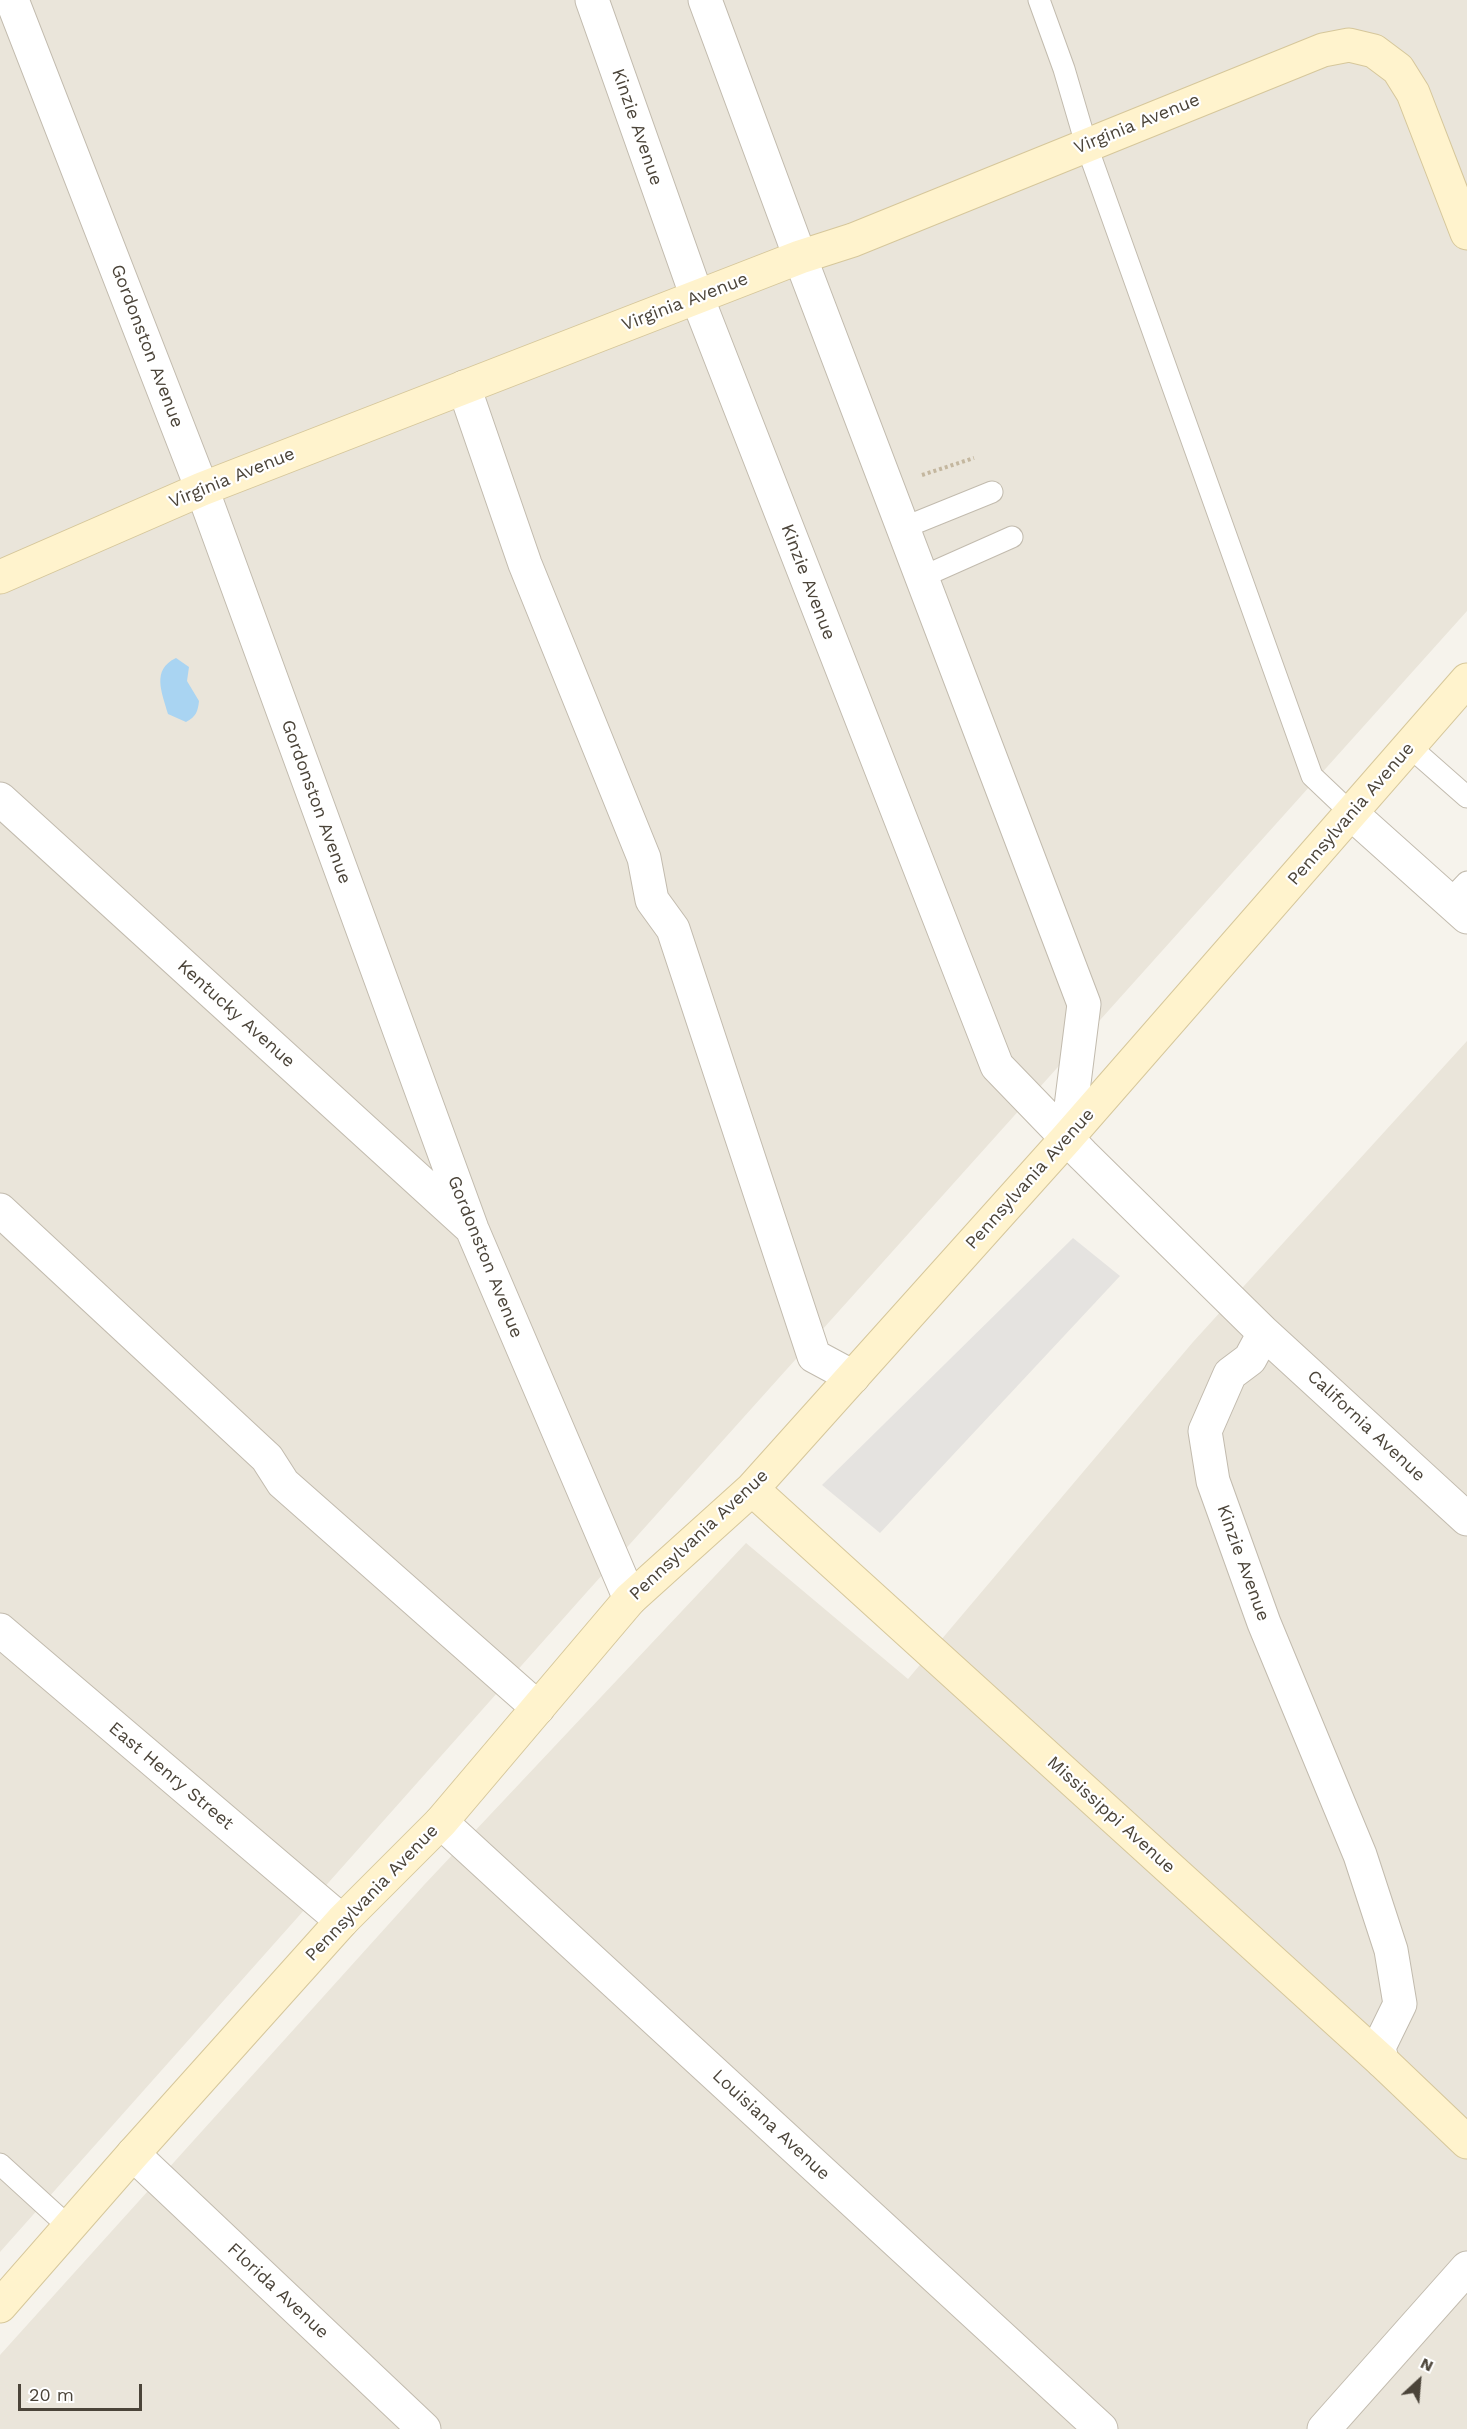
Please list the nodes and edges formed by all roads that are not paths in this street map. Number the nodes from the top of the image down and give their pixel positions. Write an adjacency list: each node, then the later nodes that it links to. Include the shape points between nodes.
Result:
1 (12, 0): 10 (street, Gordonston Avenue)
2 (592, 0): 8 (street, Kinzie Avenue)
3 (705, 0): 7 (street)
4 (1039, 0): 5 (lane)
5 (1086, 144): 6 (street, Virginia Avenue, via 1323,50 1349,45 1374,51 1398,69 1413,93); 7 (street, Virginia Avenue, via 853,240); 20 (lane, via 1312,776)
6 (1467, 233)
7 (800, 257): 8 (street, Virginia Avenue); 12 (street)
8 (697, 297): 9 (street, Virginia Avenue); 22 (street, Kinzie Avenue, via 997,1066)
9 (464, 387): 10 (street, Virginia Avenue); 26 (street, via 525,564 644,858 652,900 673,928 814,1356)
10 (202, 489): 14 (street, Virginia Avenue); 24 (street, Gordonston Avenue)
11 (992, 492): 12 (lane)
12 (903, 528): 15 (street)
13 (1012, 537): 15 (lane)
14 (0, 577)
15 (922, 577): 22 (street, via 1084,1004)
16 (1467, 680): 17 (street, Pennsylvania Avenue)
17 (1409, 746): 18 (lane, via 1454,775); 20 (street, Pennsylvania Avenue)
18 (1467, 797)
19 (0, 799): 24 (street, Kentucky Avenue)
20 (1352, 814): 21 (street); 22 (street, Pennsylvania Avenue)
21 (1461, 900)
22 (1067, 1138): 25 (street, Kinzie Avenue); 26 (street, Pennsylvania Avenue)
23 (0, 1210): 31 (street, via 267,1458 284,1483)
24 (472, 1229): 29 (street, Gordonston Avenue)
25 (1264, 1333): 28 (street, California Avenue); 34 (street, Kinzie Avenue, via 1250,1359 1230,1374 1205,1431 1213,1481 1264,1623 1360,1855 1391,1950 1400,2004 1380,2047)
26 (853, 1377): 27 (street, Pennsylvania Avenue)
27 (752, 1489): 29 (street, Pennsylvania Avenue); 34 (street, Mississippi Avenue)
28 (1467, 1519)
29 (630, 1599): 31 (street, Pennsylvania Avenue)
30 (0, 1630): 33 (street, East Henry Street)
31 (538, 1708): 32 (street, Pennsylvania Avenue)
32 (441, 1822): 33 (street, Pennsylvania Avenue); 42 (street, Louisiana Avenue)
33 (342, 1921): 36 (street, Pennsylvania Avenue)
34 (1382, 2061): 35 (street, Mississippi Avenue)
35 (1467, 2142)
36 (133, 2154): 38 (street, Pennsylvania Avenue); 41 (street, Florida Avenue)
37 (0, 2164): 38 (lane)
38 (69, 2227): 40 (street, Pennsylvania Avenue)
39 (1467, 2268): 43 (street)
40 (0, 2306)
41 (424, 2429)
42 (1101, 2429)
43 (1324, 2429)

